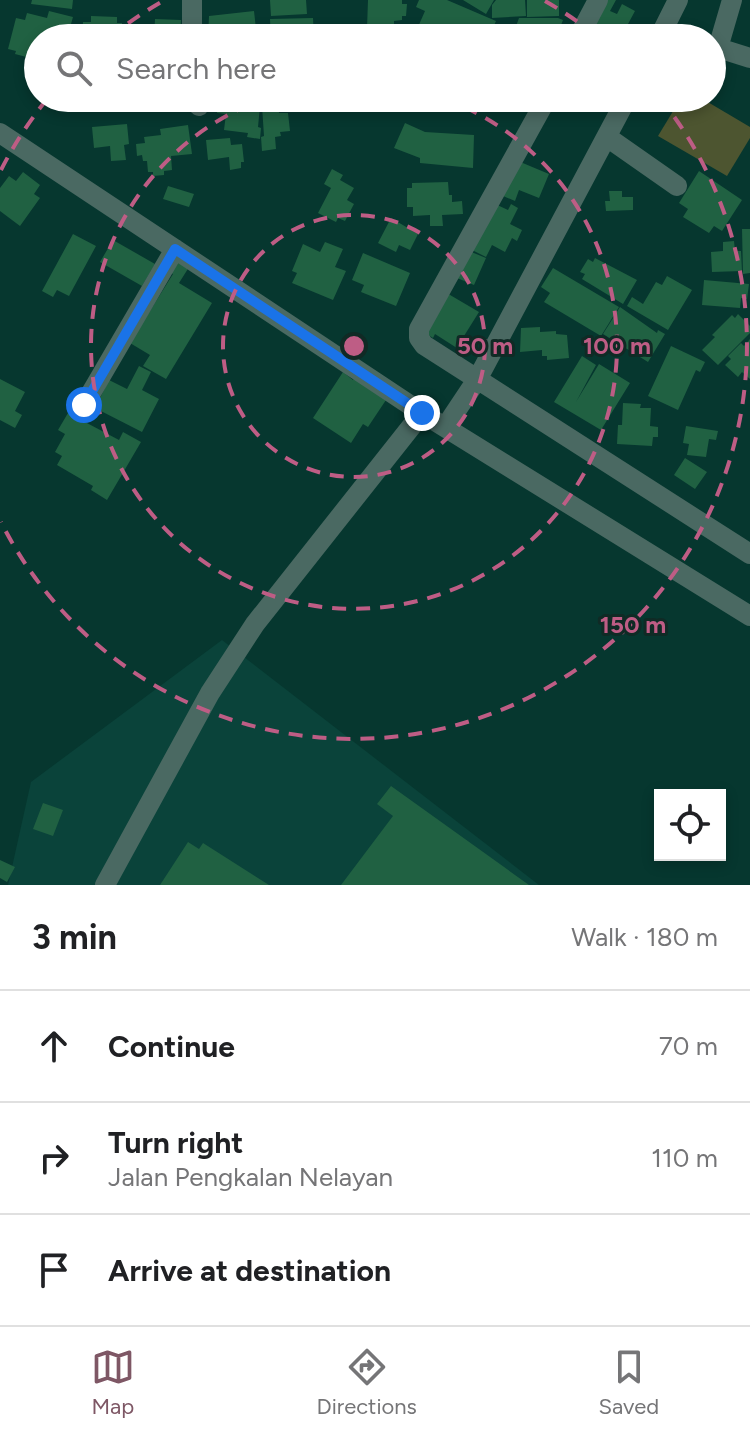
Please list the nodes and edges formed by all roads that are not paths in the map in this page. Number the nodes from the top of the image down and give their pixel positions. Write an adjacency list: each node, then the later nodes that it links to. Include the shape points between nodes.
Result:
1 (192, 0): 5 (street)
2 (598, 0): 6 (street)
3 (678, 0): 7 (street)
4 (732, 0): 8 (street)
5 (192, 24)
6 (585, 24)
7 (666, 24)
8 (723, 24)
9 (726, 50): 10 (street)
10 (750, 58)
11 (539, 112): 17 (street, via 418,333 424,345)
12 (620, 112): 14 (street)
13 (0, 133): 16 (street)
14 (607, 137): 15 (street); 17 (street)
15 (677, 186)
16 (175, 249): 18 (street); 19 (street)
17 (478, 378): 20 (street); 21 (street)
18 (84, 405)
19 (422, 413): 20 (street); 23 (street, via 255,624 210,693)
20 (446, 426): 22 (street)
21 (750, 554)
22 (750, 616)
23 (105, 885)

